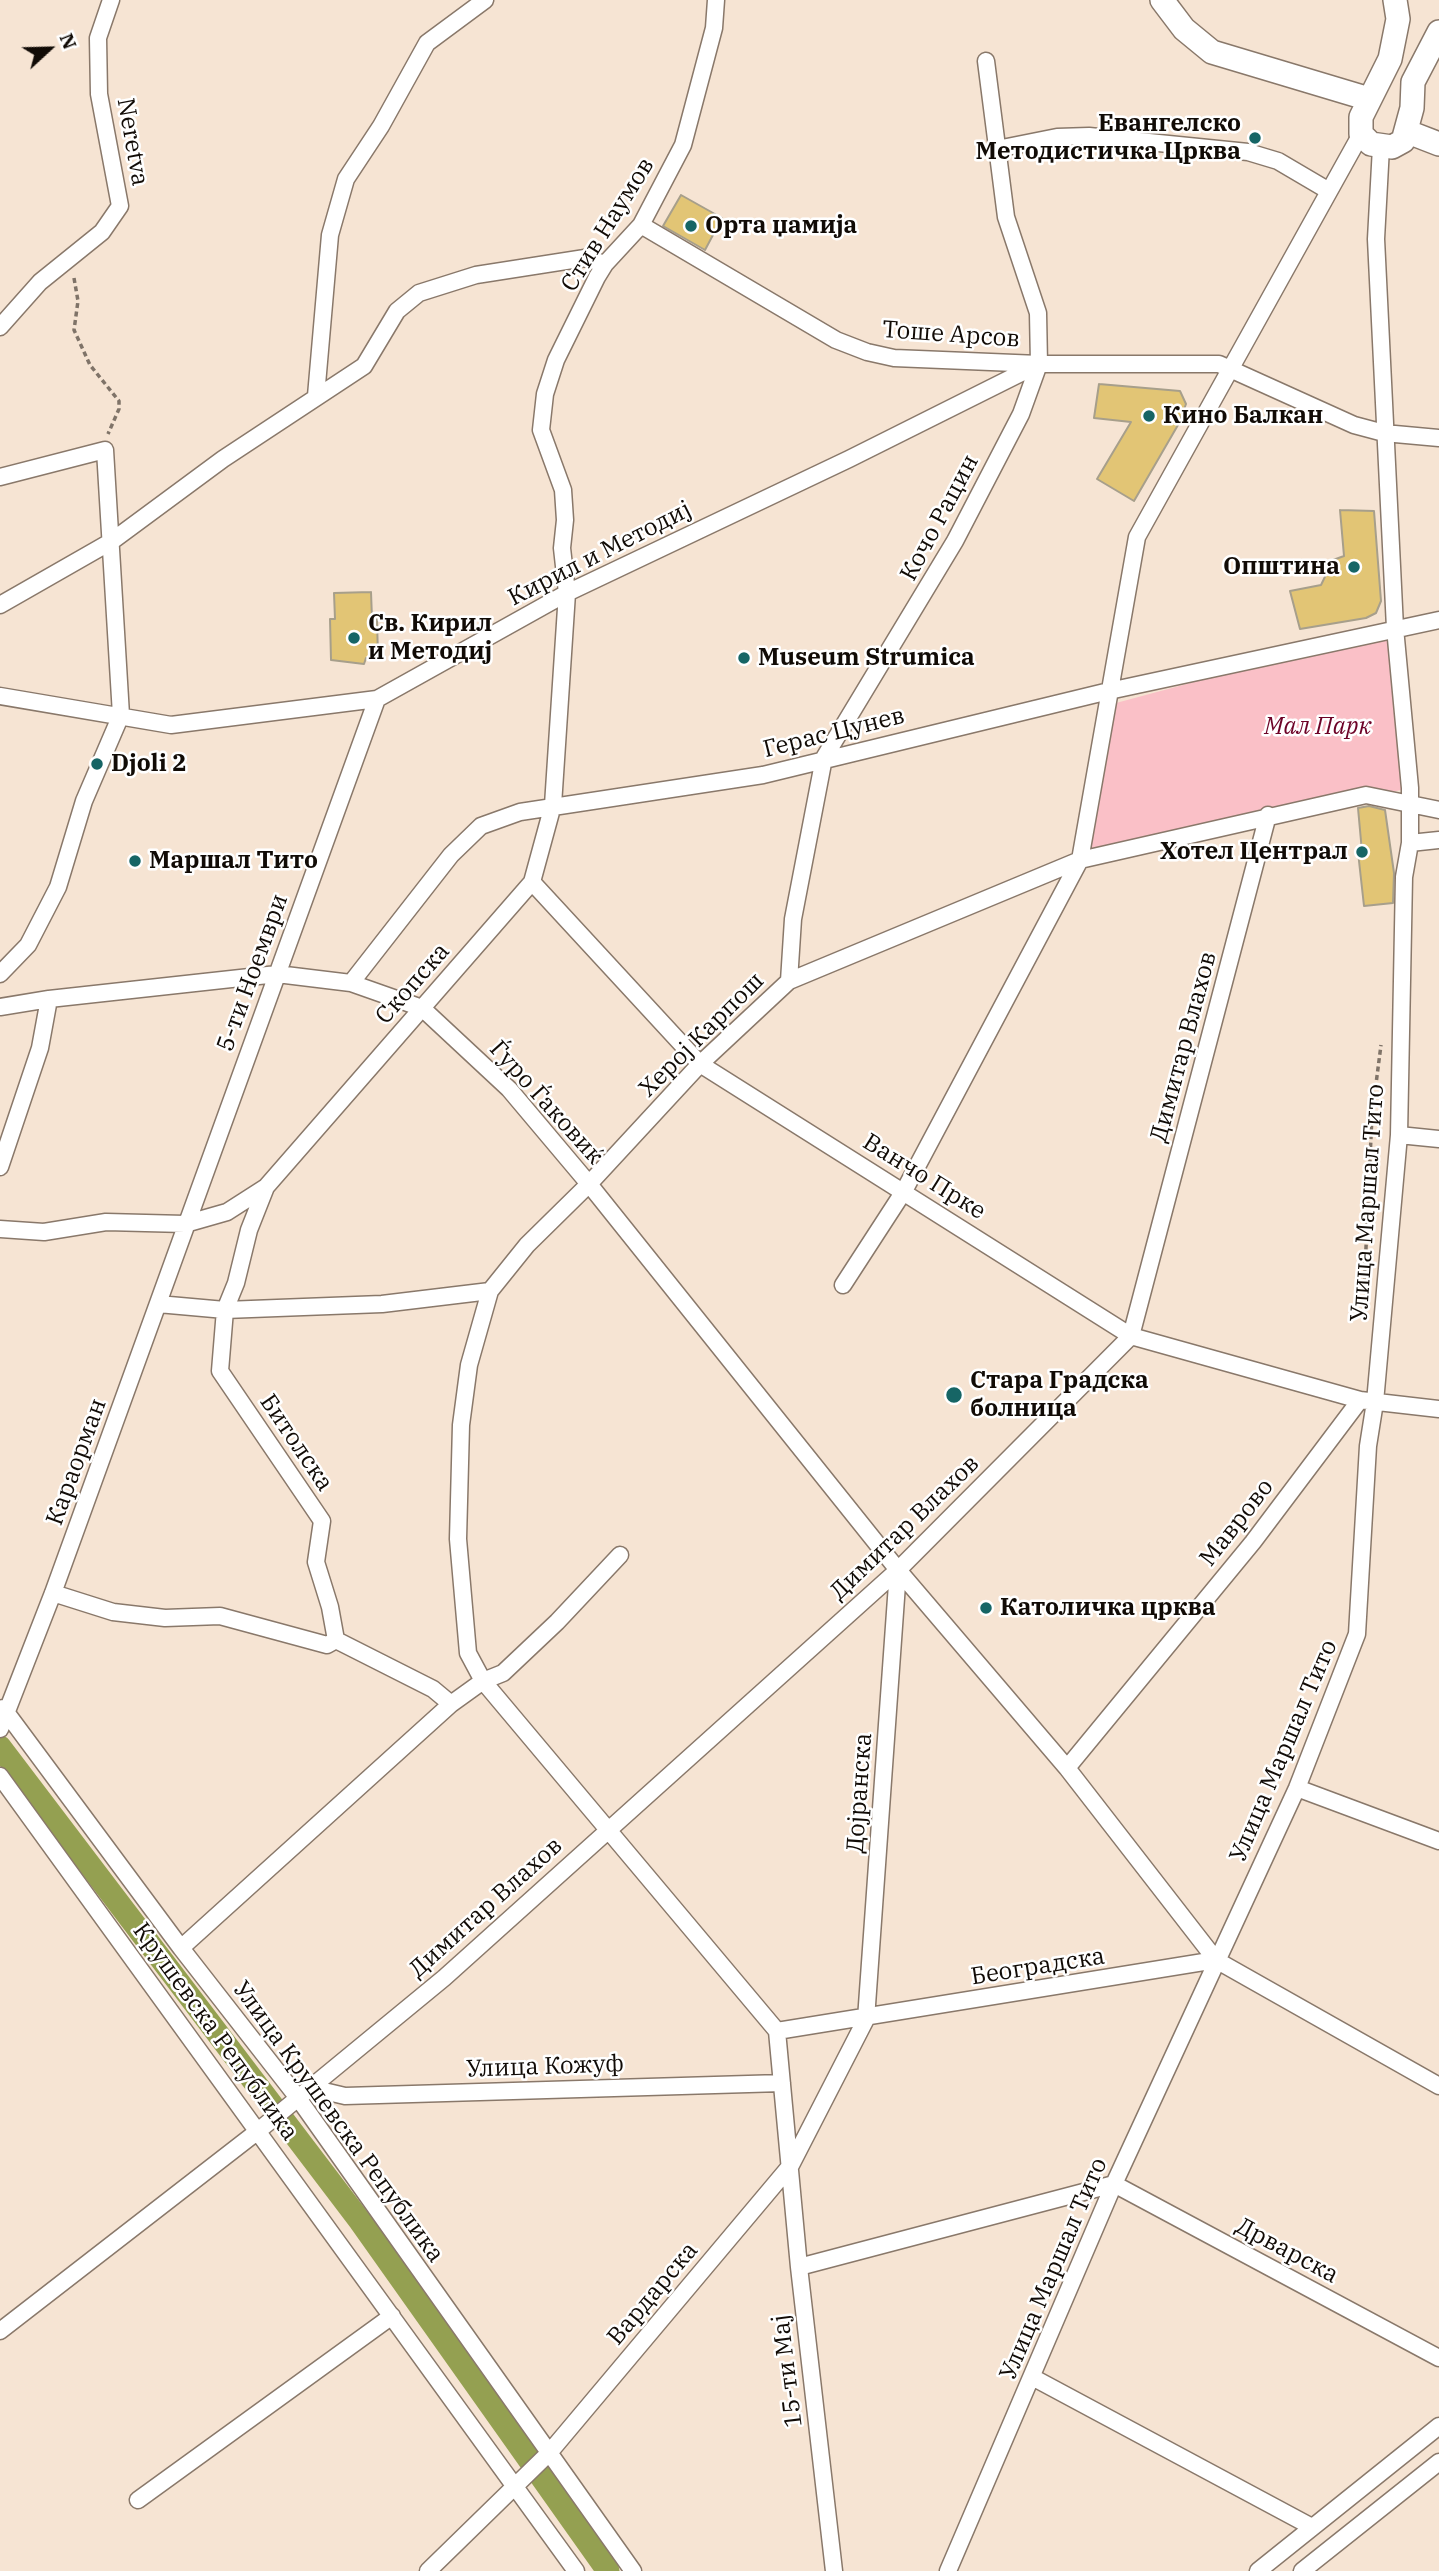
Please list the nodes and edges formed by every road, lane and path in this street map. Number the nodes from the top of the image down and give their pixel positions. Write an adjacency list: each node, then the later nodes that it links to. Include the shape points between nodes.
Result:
1 (111, 0): 16 (street, Neretva, via 98,38 99,94 120,206 102,232)
2 (485, 0): 21 (street, via 427,43 382,126 346,179 330,234)
3 (716, 0): 15 (street, Стив Наумов, via 714,28 683,145)
4 (1162, 0): 8 (main road, via 1184,29 1212,52)
5 (1395, 0): 8 (main road, via 1398,19 1390,59)
6 (1439, 32): 9 (main road, via 1413,82)
7 (986, 61): 13 (street, Кочо Рацин)
8 (1369, 99): 10 (main road, via 1361,117)
9 (1408, 132): 11 (main road); 12 (main road, via 1403,141)
10 (1361, 134): 12 (main road); 14 (street)
11 (1439, 144)
12 (1381, 147): 22 (street, Улица Маршал Тито, via 1376,239)
13 (997, 149): 14 (street, via 1089,136 1248,152 1278,161); 19 (street, Кочо Рацин, via 1006,217 1038,313)
14 (1329, 191): 20 (street)
15 (641, 225): 17 (street, Стив Наумов); 19 (street, Тоше Арсов, via 836,340 867,352 894,358)
16 (64, 262): 18 (street, Neretva); 24 (path, via 75,280 78,341 96,374 119,401)
17 (605, 264): 21 (street, via 585,258 444,283 419,293 397,311 363,366); 27 (street, Стив Наумов, via 556,360 545,394 541,430 563,490)
18 (0, 327)
19 (1039, 364): 20 (street, Тоше Арсов); 27 (street, Кирил и Методиј); 35 (street, Кочо Рацин, via 1021,414 955,541)
20 (1230, 366): 22 (street, via 1353,425); 31 (street, via 1137,537)
21 (316, 396): 26 (street)
22 (1384, 433): 23 (street); 30 (street, Улица Маршал Тито)
23 (1439, 438)
24 (106, 450): 25 (street); 26 (street)
25 (0, 477)
26 (112, 541): 28 (street); 34 (street)
27 (567, 593): 33 (street, Кирил и Методиј); 37 (street, Скопска)
28 (0, 606)
29 (1439, 620): 30 (street, Герас Цунев)
30 (1395, 628): 31 (street, Герас Цунев); 36 (street, Улица Маршал Тито)
31 (1109, 691): 35 (street, Герас Цунев); 42 (street)
32 (0, 696): 34 (street, Кирил и Методиј)
33 (377, 699): 34 (street, Кирил и Методиј, via 171,724); 45 (street, 5-ти Ноември)
34 (121, 715): 44 (street, via 85,801 58,887 28,945)
35 (824, 758): 37 (street, Герас Цунев, via 763,775); 46 (street, Кочо Рацин, via 793,919)
36 (1409, 802): 38 (street, Херој Карпош); 39 (street, Херој Карпош, via 1366,795); 41 (street, Улица Маршал Тито)
37 (553, 805): 43 (street, Скопска); 47 (street, Герас Цунев, via 481,826 451,855)
38 (1439, 810)
39 (1268, 815): 42 (street, Херој Карпош); 66 (street, Димитар Влахов)
40 (1439, 840): 41 (street)
41 (1410, 843): 53 (street, Улица Маршал Тито, via 1404,877)
42 (1080, 860): 46 (street, Херој Карпош); 58 (street)
43 (532, 882): 50 (street, Скопска); 52 (street, Ванчо Прке)
44 (0, 974)
45 (277, 974): 47 (street, Ѓуро Ѓаковиќ); 48 (street, Ѓуро Ѓаковиќ); 59 (street, 5-ти Ноември)
46 (789, 981): 52 (street, Херој Карпош)
47 (351, 983): 50 (street, Ѓуро Ѓаковиќ)
48 (49, 999): 49 (street, Ѓуро Ѓаковиќ); 55 (street, via 40,1048)
49 (0, 1007)
50 (422, 1008): 56 (street, Ѓуро Ѓаковиќ, via 509,1089); 57 (street, Скопска)
51 (1382, 1033): 64 (path, via 1372,1115)
52 (700, 1064): 56 (street, Херој Карпош); 58 (street, Ванчо Прке)
53 (1399, 1135): 54 (street); 67 (street, Улица Маршал Тито)
54 (1439, 1139)
55 (0, 1167)
56 (589, 1184): 62 (street, Херој Карпош, via 527,1245); 70 (street, Ѓуро Ѓаковиќ)
57 (266, 1187): 59 (street, via 227,1212); 65 (street, Скопска)
58 (904, 1191): 61 (street); 66 (street, Ванчо Прке)
59 (185, 1224): 60 (street, via 106,1223 44,1232); 63 (street, Караорман)
60 (0, 1229)
61 (843, 1285)
62 (490, 1291): 65 (street, via 382,1304); 73 (street, via 469,1365 464,1402 458,1539 468,1653)
63 (158, 1304): 65 (street); 71 (street, Караорман)
64 (1364, 1305)
65 (225, 1310): 72 (street, Битолска, via 220,1371 321,1521 316,1562)
66 (1131, 1336): 67 (street, Ванчо Прке); 70 (street, Димитар Влахов)
67 (1367, 1401): 68 (street, Ванчо Прке); 77 (street, Маврово); 79 (street, Улица Маршал Тито, via 1357,1634)
68 (1439, 1409)
69 (620, 1555): 73 (street, via 521,1657 503,1673)
70 (898, 1570): 77 (street, Ѓуро Ѓаковиќ); 80 (street, Димитар Влахов); 84 (street, Дојранска)
71 (53, 1593): 72 (street, via 113,1612 165,1618 220,1616 327,1645); 75 (street, Караорман)
72 (336, 1640): 74 (street, via 433,1689)
73 (483, 1681): 74 (street); 80 (street)
74 (451, 1704): 82 (street)
75 (3, 1709): 76 (street, Караорман); 82 (street, Улица Крушевска Република)
76 (0, 1729)
77 (1067, 1768): 83 (street, Ѓуро Ѓаковиќ)
78 (0, 1776): 90 (street, Крушевска Република)
79 (1297, 1788): 81 (street); 83 (street, Улица Маршал Тито)
80 (608, 1829): 85 (street); 88 (street, Димитар Влахов, via 444,1978)
81 (1439, 1841)
82 (181, 1948): 89 (street, Улица Крушевска Република)
83 (1216, 1960): 84 (street, Београдска); 87 (street); 92 (street, Улица Маршал Тито)
84 (866, 2018): 85 (street, Београдска); 91 (street, Вардарска)
85 (777, 2031): 86 (street, 15-ти Мај)
86 (782, 2083): 88 (street, Улица Кожуф, via 345,2096); 91 (street, 15-ти Мај)
87 (1439, 2086)
88 (311, 2088): 89 (street, Димитар Влахов)
89 (298, 2098): 90 (street, Димитар Влахов); 99 (street, Улица Крушевска Република)
90 (258, 2131): 94 (street, Крушевска Република); 95 (street, Димитар Влахов)
91 (791, 2165): 93 (street, 15-ти Мај); 99 (street, Вардарска)
92 (1114, 2184): 93 (street); 96 (street, Дрварска); 97 (street, Улица Маршал Тито)
93 (799, 2267): 107 (street, 15-ти Мај)
94 (392, 2316): 101 (street, Крушевска Република); 102 (street)
95 (0, 2331)
96 (1439, 2358)
97 (1032, 2377): 103 (street); 108 (street, Улица Маршал Тито)
98 (1439, 2426): 103 (street)
99 (550, 2453): 101 (street, Вардарска); 106 (street, Улица Крушевска Република)
100 (1439, 2462): 110 (street)
101 (516, 2487): 104 (street); 105 (street, Крушевска Република)
102 (138, 2500)
103 (1312, 2527): 109 (street)
104 (428, 2571)
105 (576, 2571)
106 (633, 2571)
107 (834, 2571)
108 (948, 2571)
109 (1258, 2571)
110 (1302, 2571)

